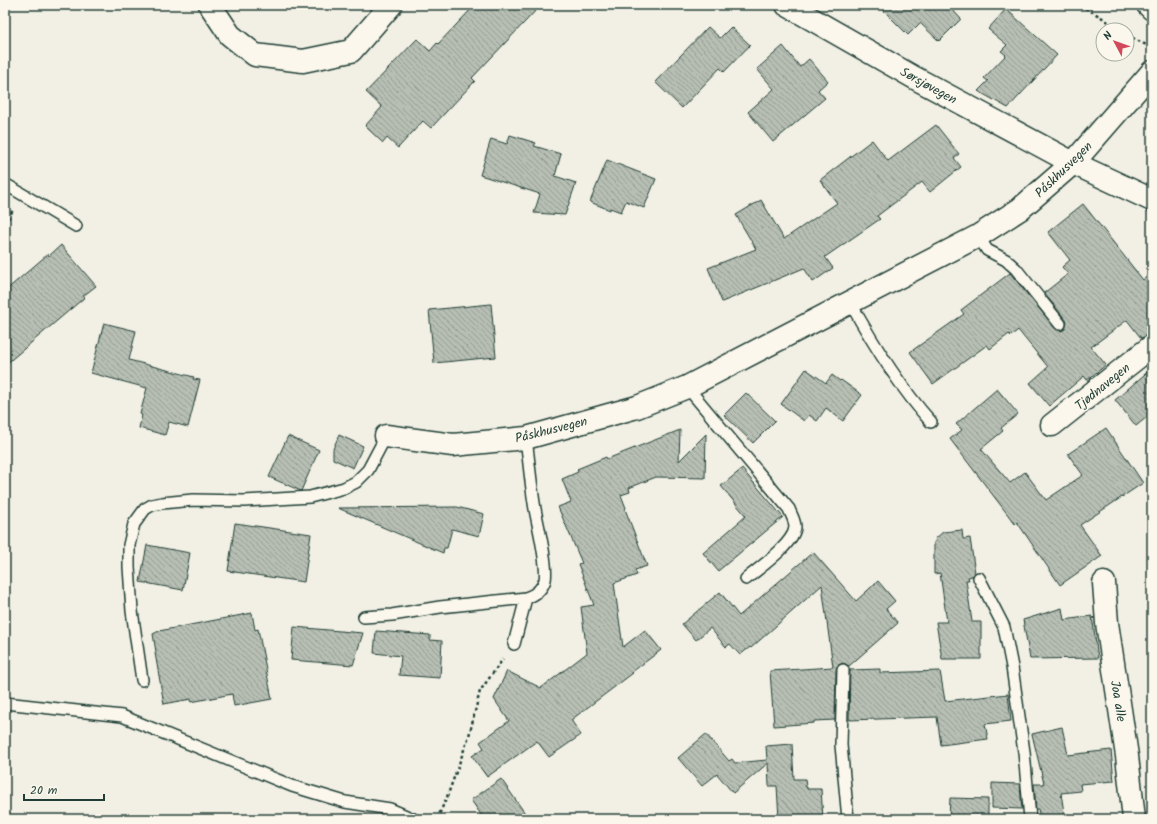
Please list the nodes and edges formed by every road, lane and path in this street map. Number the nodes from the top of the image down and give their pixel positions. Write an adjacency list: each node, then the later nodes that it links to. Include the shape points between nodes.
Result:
1 (210, 5): 2 (street, via 230,35 255,55 303,61 351,51)
2 (390, 5)
3 (787, 5): 11 (street, Sørsjøvegen, via 915,78)
4 (1080, 5): 7 (path)
5 (1148, 5): 6 (street)
6 (1152, 9)
7 (1108, 22)
8 (1135, 39): 9 (path)
9 (1152, 48)
10 (1152, 72): 11 (street, Påskhusvegen)
11 (1073, 163): 13 (street); 15 (street, Påskhusvegen, via 1020,209)
12 (5, 184): 14 (lane)
13 (1152, 200)
14 (76, 226)
15 (978, 236): 16 (street, Påskhusvegen); 17 (lane, via 987,250 1006,260 1016,269)
16 (850, 302): 19 (street, Påskhusvegen); 20 (lane, via 879,352)
17 (1060, 324)
18 (1152, 346): 21 (street, Tjødnavegen)
19 (687, 387): 23 (street, Påskhusvegen, via 637,407); 25 (lane, via 789,509 794,521 795,528 790,540)
20 (932, 422)
21 (1052, 426)
22 (386, 436): 23 (street, Påskhusvegen, via 453,444); 31 (lane, via 368,470 356,482 344,488 310,497 162,502 144,509 134,524 129,545 132,611)
23 (526, 438): 27 (lane, via 545,563 545,579 541,588)
24 (979, 578): 36 (lane, via 1004,627 1023,744)
25 (746, 579)
26 (1104, 583): 37 (street, Joa alle, via 1107,623)
27 (526, 598): 28 (lane); 29 (lane)
28 (364, 617)
29 (514, 644): 34 (path, via 480,691 469,736 447,797)
30 (843, 670): 35 (lane, via 841,745)
31 (142, 680)
32 (5, 703): 33 (lane, via 122,716 292,786 345,802 390,808)
33 (413, 819)
34 (436, 819)
35 (848, 819)
36 (1030, 819)
37 (1134, 819)

